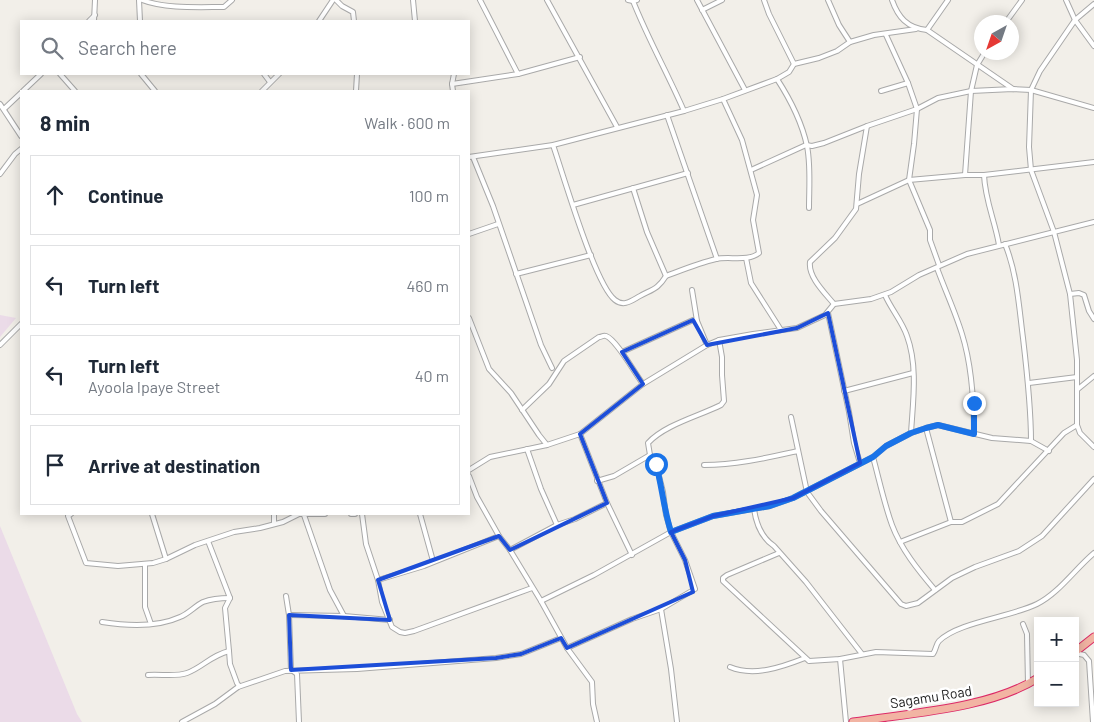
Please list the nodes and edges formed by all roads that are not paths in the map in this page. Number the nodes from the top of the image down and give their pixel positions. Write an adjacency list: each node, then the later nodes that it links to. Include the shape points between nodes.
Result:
1 (95, 0): 20 (street)
2 (140, 0): 3 (street, via 188,7 224,7); 24 (street)
3 (232, 0)
4 (334, 0): 25 (street); 26 (street, via 353,12)
5 (413, 0): 27 (street)
6 (480, 0): 38 (street)
7 (548, 0): 34 (street)
8 (628, 0): 17 (street)
9 (697, 0): 19 (street)
10 (722, 0): 19 (street)
11 (764, 0): 36 (street)
12 (828, 0): 32 (street)
13 (892, 0): 29 (street, via 899,16)
14 (948, 0): 30 (street)
15 (1022, 0): 21 (street)
16 (1066, 0): 28 (street)
17 (635, 1): 67 (street, via 641,22)
18 (1094, 4): 28 (street)
19 (702, 10): 57 (street)
20 (95, 15): 22 (street); 23 (street)
21 (1011, 15)
22 (90, 20)
23 (94, 20)
24 (140, 20)
25 (320, 20)
26 (354, 20)
27 (415, 20)
28 (1075, 20): 33 (street); 58 (street)
29 (916, 29): 30 (street); 31 (street)
30 (927, 30): 37 (street)
31 (886, 35): 32 (street); 48 (street)
32 (850, 42): 36 (street, via 837,51)
33 (1094, 46)
34 (580, 58): 38 (street); 70 (street)
35 (980, 60): 37 (street)
36 (794, 64): 46 (street, via 789,72)
37 (977, 65): 50 (street); 60 (street)
38 (518, 74): 49 (street)
39 (40, 75): 51 (street)
40 (61, 75): 52 (street)
41 (142, 75): 53 (street)
42 (265, 75): 47 (street)
43 (278, 75): 47 (street)
44 (357, 75): 55 (street)
45 (454, 75): 49 (street)
46 (776, 79): 57 (street); 73 (street, via 792,107)
47 (270, 82): 54 (street)
48 (908, 82): 59 (street); 66 (street)
49 (452, 84): 56 (street)
50 (1013, 89): 58 (street); 60 (street)
51 (24, 90)
52 (74, 90)
53 (154, 90)
54 (263, 90)
55 (356, 90)
56 (453, 90)
57 (745, 90): 62 (street)
58 (1031, 90): 64 (street); 78 (street)
59 (881, 91)
60 (970, 91): 66 (street, via 938,98); 81 (street)
61 (20, 94): 65 (street)
62 (723, 99): 67 (street); 77 (street, via 742,140)
63 (0, 104): 65 (street)
64 (1094, 108)
65 (4, 109): 71 (street)
66 (916, 109): 69 (street); 83 (street)
67 (684, 111): 68 (street)
68 (667, 115): 70 (street); 79 (street)
69 (867, 126): 73 (street, via 824,143); 86 (street)
70 (617, 127): 72 (street)
71 (20, 134)
72 (553, 144): 75 (street); 85 (street)
73 (806, 145): 77 (street); 87 (street)
74 (20, 150): 80 (street)
75 (471, 157): 89 (street)
76 (1094, 162): 78 (street)
77 (751, 170): 95 (street, via 757,195 753,220 759,253)
78 (1031, 170): 82 (street); 90 (street)
79 (688, 173): 84 (street); 96 (street)
80 (0, 174)
81 (965, 175): 82 (street); 83 (street)
82 (984, 175): 93 (street, via 987,202)
83 (909, 180): 86 (street); 97 (street, via 930,230)
84 (633, 188): 85 (street); 99 (street)
85 (573, 204): 94 (street)
86 (857, 204): 103 (street, via 854,214 835,238 810,262 815,280)
87 (809, 208)
88 (1094, 222): 90 (street)
89 (498, 224): 91 (street); 98 (street)
90 (1054, 232): 92 (street); 101 (street)
91 (470, 234)
92 (1005, 244): 93 (street); 118 (street, via 1013,268)
93 (999, 245): 97 (street)
94 (591, 255): 98 (street); 99 (street, via 608,292 622,304 659,286)
95 (746, 258): 96 (street); 109 (street, via 751,283)
96 (717, 259): 99 (street)
97 (938, 266): 102 (street); 128 (street, via 968,359)
98 (516, 274): 114 (street)
99 (666, 276)
100 (692, 290): 107 (street)
101 (1070, 294): 105 (street, via 1084,295); 117 (street)
102 (885, 295): 103 (street); 115 (street, via 907,335)
103 (834, 304): 104 (street)
104 (828, 313): 109 (street, via 797,328); 121 (street)
105 (1094, 319)
106 (470, 321): 122 (street, via 489,369)
107 (697, 321): 112 (street); 113 (street)
108 (20, 325): 111 (street)
109 (781, 330): 110 (street)
110 (719, 340): 112 (street); 135 (street, via 724,401 656,436 648,443)
111 (0, 345)
112 (707, 345): 119 (street)
113 (622, 352): 119 (street); 122 (street, via 608,337 599,338 564,361 549,384)
114 (552, 368)
115 (913, 373): 121 (street); 126 (street)
116 (1094, 376): 120 (street)
117 (1077, 377): 118 (street); 120 (street)
118 (1029, 383): 129 (street)
119 (643, 384): 127 (street)
120 (1078, 389): 124 (street)
121 (844, 391): 137 (street)
122 (522, 410): 130 (street)
123 (791, 417): 133 (street)
124 (1077, 426): 131 (street); 134 (street, via 1064,433)
125 (926, 428): 126 (street); 128 (street, via 938,425); 153 (street)
126 (911, 433): 136 (street)
127 (580, 434): 130 (street); 142 (street)
128 (974, 434): 129 (street)
129 (1031, 442): 134 (street)
130 (547, 445): 132 (street)
131 (1094, 446)
132 (527, 449): 139 (street, via 490,456); 155 (street)
133 (798, 450): 138 (street, via 757,460); 143 (street)
134 (1049, 451): 153 (street, via 998,504 962,522)
135 (650, 455): 142 (street, via 614,476); 156 (street, via 656,464)
136 (873, 457): 137 (street); 159 (street)
137 (860, 464): 143 (street)
138 (704, 465)
139 (470, 469)
140 (470, 479): 157 (street)
141 (1094, 480): 169 (street, via 1042,536 1019,552 975,567)
142 (597, 481): 144 (street)
143 (807, 492): 145 (street); 169 (street, via 901,604 911,606)
144 (607, 503): 155 (street); 163 (street)
145 (754, 509): 156 (street, via 713,516); 161 (street, via 768,542)
146 (70, 515): 166 (street, via 86,563)
147 (152, 515): 164 (street)
148 (274, 515): 154 (street)
149 (297, 515): 154 (street)
150 (304, 515): 175 (street, via 330,590)
151 (362, 515): 167 (street, via 366,544)
152 (420, 515): 165 (street)
153 (950, 522): 159 (street)
154 (274, 524): 158 (street)
155 (557, 525): 160 (street)
156 (671, 532): 163 (street); 173 (street, via 695,589)
157 (499, 536): 160 (street); 165 (street)
158 (208, 541): 164 (street); 171 (street)
159 (900, 542): 169 (street)
160 (510, 550): 168 (street)
161 (780, 553): 186 (street); 187 (street, via 727,575 722,581)
162 (1094, 553): 186 (street, via 1047,598 950,634 938,641 933,654)
163 (632, 554): 172 (street)
164 (166, 559): 166 (street)
165 (433, 561): 167 (street)
166 (145, 565): 178 (street, via 145,608)
167 (378, 580): 176 (street)
168 (532, 588): 172 (street); 176 (street, via 405,633 392,626)
169 (935, 590)
170 (286, 596): 174 (street)
171 (230, 598): 178 (street, via 216,598 182,617); 184 (street, via 225,608)
172 (541, 601): 181 (street)
173 (660, 609): 182 (street, via 632,618); 199 (street)
174 (289, 615): 175 (street); 190 (street)
175 (344, 616): 176 (street)
176 (390, 620)
177 (102, 622): 178 (street)
178 (151, 624)
179 (1023, 624): 193 (street, via 1027,634)
180 (1094, 637): 183 (highway)
181 (561, 638): 182 (street); 190 (street, via 521,654 496,658 357,669)
182 (567, 648): 198 (street, via 592,682)
183 (1079, 649)
184 (229, 652): 191 (street, via 185,674); 194 (street)
185 (1079, 653): 195 (street, via 1089,662)
186 (862, 654): 188 (street)
187 (805, 658): 188 (street, via 809,661); 189 (street, via 760,671)
188 (840, 659): 200 (street)
189 (730, 667)
190 (291, 670): 194 (street); 197 (street, via 297,674)
191 (148, 675)
192 (1034, 680): 193 (highway, Sagamu Road)
193 (1028, 684): 201 (highway, Sagamu Road, via 974,704)
194 (238, 687): 196 (street)
195 (1093, 710): 202 (street)
196 (182, 722)
197 (299, 722)
198 (597, 722)
199 (676, 722)
200 (846, 722)
201 (853, 722)
202 (1093, 722)

